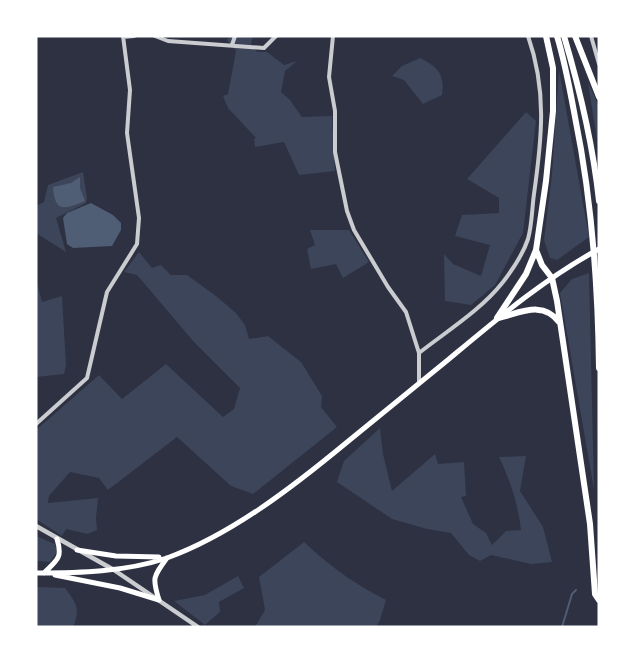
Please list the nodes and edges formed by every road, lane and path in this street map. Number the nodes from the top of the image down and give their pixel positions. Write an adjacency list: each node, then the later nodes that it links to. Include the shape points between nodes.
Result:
1 (134, 36): 12 (street)
2 (155, 36): 13 (street)
3 (235, 36): 13 (street)
4 (276, 36): 13 (street, via 264,48)
5 (333, 36): 22 (street, via 329,77 335,111 335,152 347,211 354,231 406,312)
6 (528, 36): 22 (street, via 542,99 542,137 528,238 502,284)
7 (546, 36): 18 (highway, via 553,68 553,111)
8 (557, 36): 23 (highway, via 584,161 597,276)
9 (564, 36): 16 (highway, via 578,81)
10 (575, 36): 15 (highway)
11 (591, 36): 14 (street)
12 (123, 37): 25 (street, via 130,90 127,133 139,218 137,244 106,292 87,378)
13 (232, 45)
14 (599, 64)
15 (599, 97)
16 (599, 201)
17 (599, 249): 19 (main road)
18 (536, 250): 19 (highway); 20 (highway, via 526,274)
19 (552, 278): 20 (main road); 21 (highway)
20 (497, 318): 21 (highway, via 539,308 553,313); 24 (main road)
21 (561, 324): 34 (highway, via 590,524 595,594)
22 (419, 353): 24 (street)
23 (599, 368)
24 (419, 383): 29 (main road, via 308,475 244,520)
25 (36, 424)
26 (36, 526): 27 (street)
27 (57, 539): 28 (street); 32 (main road, via 60,556)
28 (77, 550): 29 (main road); 30 (street)
29 (167, 558): 30 (main road); 33 (main road, via 153,580)
30 (114, 570): 32 (main road); 33 (street)
31 (36, 573): 32 (main road)
32 (44, 573): 33 (main road)
33 (159, 600): 35 (street)
34 (599, 600)
35 (198, 627)

